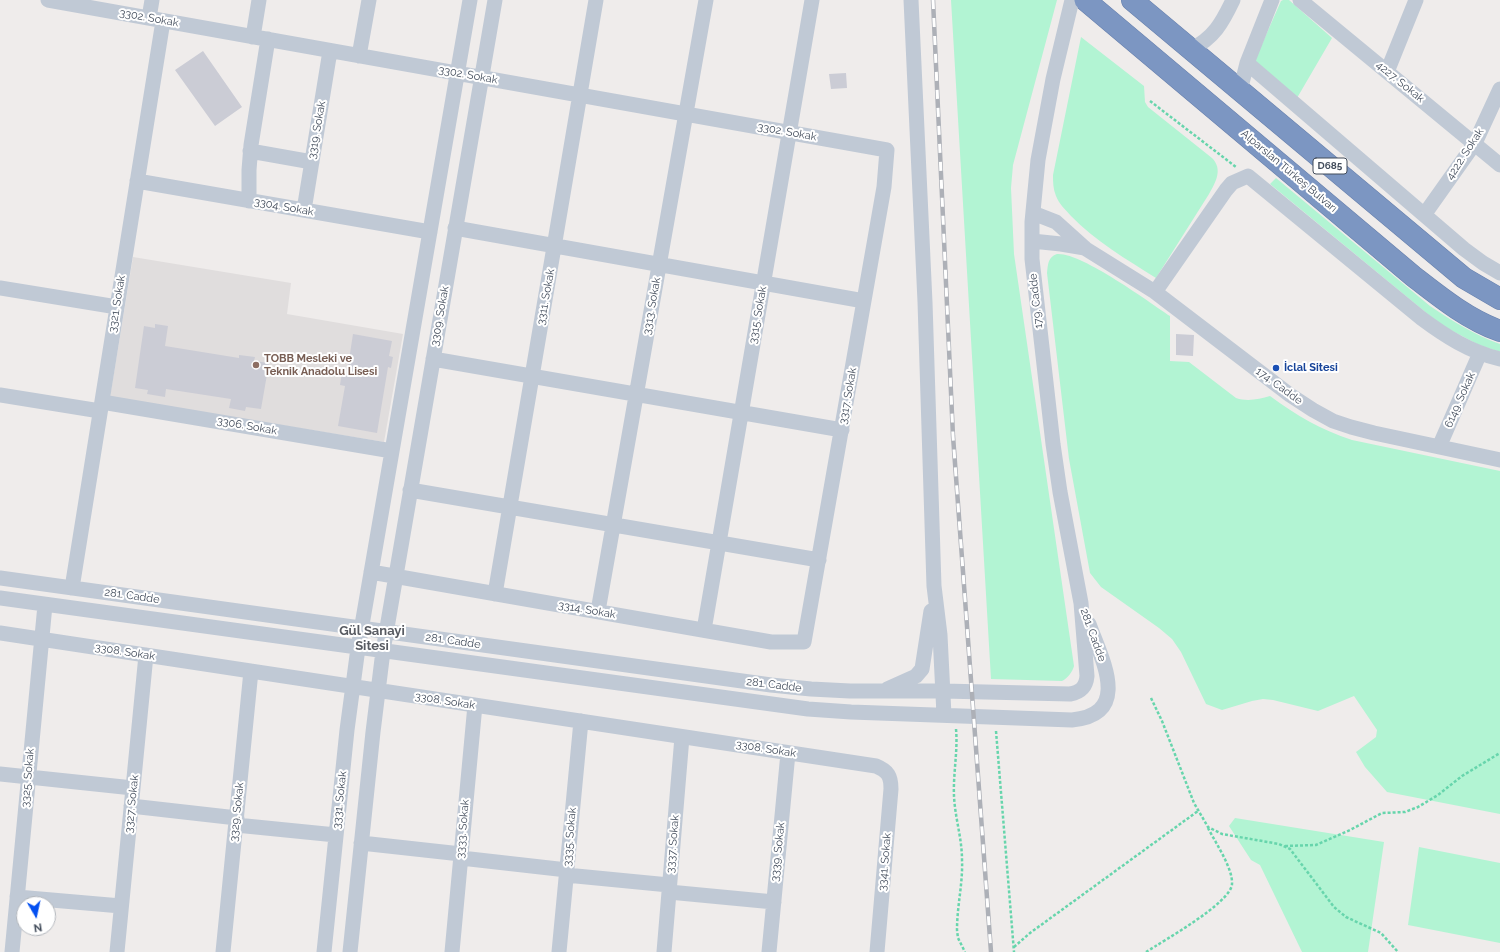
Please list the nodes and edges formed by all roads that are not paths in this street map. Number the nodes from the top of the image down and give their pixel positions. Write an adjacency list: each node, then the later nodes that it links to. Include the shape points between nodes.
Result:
1 (48, 0): 18 (street, 3302. Sokak)
2 (152, 0): 18 (street, 3321. Sokak)
3 (259, 0): 19 (street)
4 (368, 0): 23 (street)
5 (470, 0): 26 (street)
6 (495, 0): 27 (street, 3309. Sokak)
7 (596, 0): 30 (street, 3311. Sokak)
8 (706, 0): 31 (street, 3313. Sokak)
9 (812, 0): 32 (street, 3315. Sokak)
10 (911, 0): 77 (street, via 925,302)
11 (1072, 0): 41 (street, 179. Cadde, via 1042,132)
12 (1085, 0): 56 (highway, Alparslan Türkeş Bulvarı / D685, via 1446,302)
13 (1132, 0): 21 (highway, D685)
14 (1233, 0): 21 (street, via 1220,27 1202,44)
15 (1272, 0): 24 (street)
16 (1300, 0): 25 (street, 4227. Sokak)
17 (1416, 0): 25 (street)
18 (156, 19): 19 (street, 3302. Sokak); 38 (street, 3321. Sokak)
19 (253, 37): 20 (street, 3302. Sokak)
20 (268, 39): 22 (street, 3302. Sokak); 35 (street)
21 (1190, 50): 29 (highway, D685)
22 (330, 51): 23 (street, 3302. Sokak); 36 (street, 3319. Sokak)
23 (359, 56): 26 (street, 3302. Sokak)
24 (1247, 63): 29 (street); 42 (street)
25 (1387, 72): 33 (street, 4227. Sokak)
26 (457, 73): 27 (street, 3302. Sokak); 44 (street)
27 (481, 78): 30 (street, 3302. Sokak); 43 (street, 3309. Sokak)
28 (1500, 89): 33 (street, 4222. Sokak)
29 (1240, 91): 53 (highway, D685, via 1464,278)
30 (580, 95): 31 (street, 3302. Sokak); 46 (street, 3311. Sokak)
31 (686, 114): 32 (street, 3302. Sokak); 48 (street, 3313. Sokak)
32 (789, 133): 34 (street, 3302. Sokak); 50 (street, 3315. Sokak)
33 (1474, 144): 37 (street, 4227. Sokak); 42 (street, 4222. Sokak)
34 (888, 150): 54 (street, 3317. Sokak)
35 (250, 151): 36 (street); 39 (street)
36 (312, 162): 40 (street, 3319. Sokak)
37 (1500, 164)
38 (137, 181): 39 (street, 3304. Sokak); 55 (street, 3321. Sokak)
39 (249, 201): 40 (street, 3304. Sokak)
40 (304, 210): 44 (street, 3304. Sokak)
41 (1033, 213): 45 (street, 179. Cadde); 47 (street, via 1056,222)
42 (1424, 215): 49 (street, via 1464,249)
43 (455, 228): 46 (street); 58 (street, 3309. Sokak)
44 (430, 232): 67 (street)
45 (1032, 241): 47 (street); 81 (street, 179. Cadde, via 1033,277 1053,444)
46 (555, 246): 48 (street); 60 (street, 3311. Sokak)
47 (1086, 249): 52 (street, 174. Cadde)
48 (660, 264): 50 (street); 61 (street, 3313. Sokak)
49 (1500, 273)
50 (763, 283): 54 (street); 64 (street, 3315. Sokak)
51 (0, 288): 55 (street)
52 (1155, 292): 57 (street, via 1226,190 1232,183 1248,176 1421,318 1445,335); 66 (street, 174. Cadde, via 1290,395 1333,421)
53 (1500, 299)
54 (864, 301): 65 (street, 3317. Sokak)
55 (117, 307): 63 (street, 3321. Sokak)
56 (1500, 331)
57 (1480, 353): 59 (street); 66 (street, 6149. Sokak)
58 (433, 359): 60 (street); 69 (street, 3309. Sokak)
59 (1500, 359)
60 (532, 376): 61 (street); 70 (street, 3311. Sokak)
61 (636, 394): 64 (street); 71 (street, 3313. Sokak)
62 (0, 395): 63 (street, 3306. Sokak)
63 (101, 406): 67 (street, 3306. Sokak); 78 (street, 3321. Sokak)
64 (741, 413): 65 (street); 72 (street, 3315. Sokak)
65 (842, 430): 73 (street, 3317. Sokak)
66 (1439, 447): 68 (street, 174. Cadde)
67 (392, 451): 74 (street)
68 (1500, 460)
69 (410, 490): 70 (street); 75 (street, 3309. Sokak)
70 (510, 507): 71 (street); 79 (street, 3311. Sokak)
71 (614, 524): 72 (street); 83 (street, 3313. Sokak)
72 (719, 542): 73 (street); 85 (street, 3315. Sokak)
73 (819, 560): 89 (street, 3317. Sokak)
74 (371, 572): 75 (street, 3314. Sokak); 84 (street)
75 (395, 576): 79 (street, 3314. Sokak); 86 (street, 3309. Sokak)
76 (0, 578): 78 (street, 281. Cadde)
77 (934, 586): 96 (street); 97 (street, via 922,670 916,676)
78 (72, 588): 84 (street, 281. Cadde)
79 (496, 594): 83 (street, 3314. Sokak)
80 (0, 598): 82 (street, 281. Cadde)
81 (1081, 603): 96 (street, 281. Cadde, via 1087,676 1085,685 1079,692 1070,694); 99 (street, 281. Cadde, via 1108,680 1108,695 1103,706 1079,719)
82 (45, 605): 88 (street, 3325. Sokak); 90 (street, 281. Cadde)
83 (598, 611): 85 (street, 3314. Sokak)
84 (361, 628): 86 (street, 281. Cadde); 90 (street, 3331. Sokak)
85 (704, 630): 89 (street, 3314. Sokak, via 771,642)
86 (386, 632): 91 (street, 3309. Sokak); 97 (street, 281. Cadde, via 771,685)
87 (0, 633): 88 (street, 3308. Sokak)
88 (41, 639): 92 (street, 3308. Sokak); 105 (street, 3325. Sokak)
89 (804, 642)
90 (358, 648): 91 (street, 281. Cadde); 94 (street, 3331. Sokak)
91 (383, 651): 95 (street); 99 (street, 281. Cadde, via 801,708)
92 (146, 655): 93 (street, 3308. Sokak); 106 (street, 3327. Sokak)
93 (252, 671): 94 (street, 3308. Sokak); 108 (street, 3329. Sokak)
94 (353, 687): 95 (street, 3308. Sokak); 109 (street, 3331. Sokak)
95 (378, 690): 98 (street, 3308. Sokak); 110 (street)
96 (943, 691): 97 (street, 281. Cadde); 99 (street)
97 (879, 692)
98 (475, 705): 100 (street, 3308. Sokak); 111 (street, 3333. Sokak)
99 (949, 716)
100 (581, 721): 101 (street, 3308. Sokak); 112 (street, 3335. Sokak)
101 (682, 737): 102 (street, 3308. Sokak); 113 (street, 3337. Sokak)
102 (788, 753): 103 (street, 3308. Sokak, via 876,766); 116 (street, 3339. Sokak)
103 (889, 773): 128 (street, 3341. Sokak, via 891,789)
104 (0, 774): 105 (street)
105 (28, 777): 106 (street); 114 (street, 3325. Sokak)
106 (133, 788): 107 (street, 3327. Sokak)
107 (131, 806): 108 (street); 117 (street, 3327. Sokak)
108 (236, 821): 109 (street); 121 (street, 3329. Sokak)
109 (336, 835): 122 (street, 3331. Sokak)
110 (361, 843): 111 (street); 123 (street)
111 (461, 856): 112 (street); 124 (street, 3333. Sokak)
112 (566, 873): 113 (street); 125 (street, 3335. Sokak)
113 (669, 888): 116 (street); 126 (street, 3337. Sokak)
114 (17, 896)
115 (56, 900): 117 (street)
116 (774, 902): 127 (street, 3339. Sokak)
117 (122, 906): 120 (street, 3327. Sokak)
118 (16, 907): 119 (street, 3325. Sokak)
119 (12, 952)
120 (117, 952)
121 (223, 952)
122 (324, 952)
123 (350, 952)
124 (452, 952)
125 (559, 952)
126 (664, 952)
127 (768, 952)
128 (877, 952)

